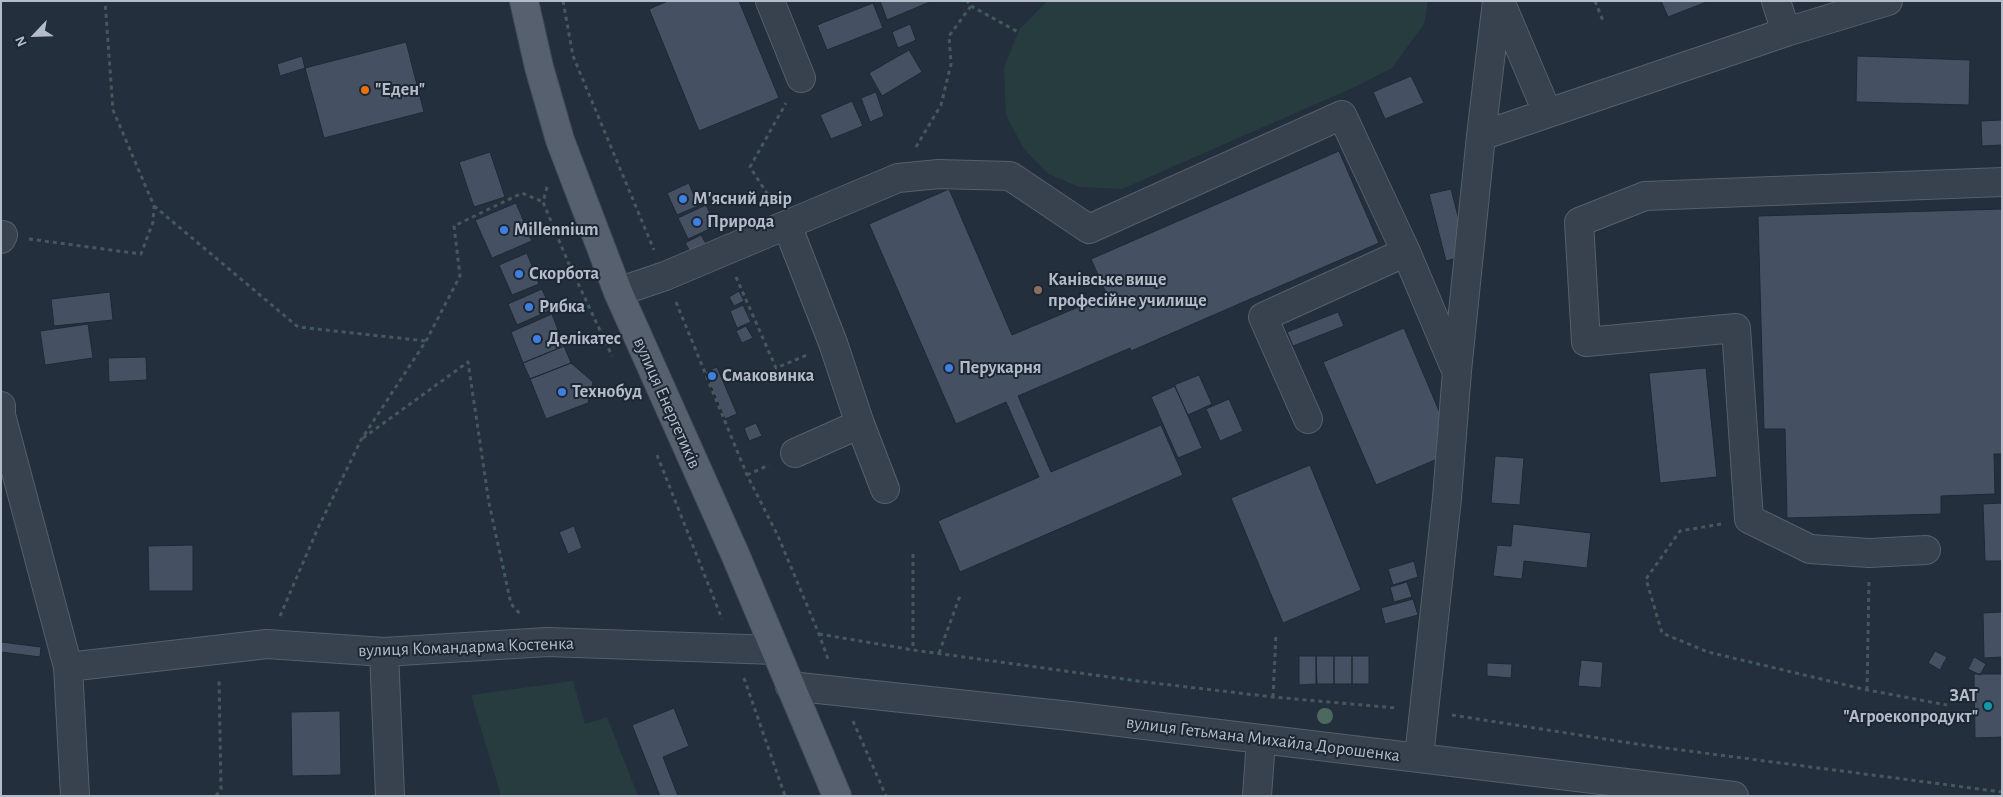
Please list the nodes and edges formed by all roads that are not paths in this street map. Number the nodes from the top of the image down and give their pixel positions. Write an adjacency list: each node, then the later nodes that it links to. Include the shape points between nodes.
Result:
1 (524, 1): 13 (main road, вулиця Енергетиків, via 560,140)
2 (770, 1): 7 (street)
3 (1499, 1): 8 (street); 9 (street)
4 (1776, 1): 6 (street)
5 (1888, 1): 6 (street)
6 (1786, 32): 8 (street)
7 (801, 78)
8 (1547, 112): 9 (street)
9 (1481, 136): 14 (street)
10 (2002, 182): 20 (street, via 1645,196 1579,222 1586,342 1736,328 1749,519 1810,549 1869,553)
11 (786, 225): 12 (street, via 898,178 938,174 1010,176 1090,229 1342,115); 13 (street, via 665,276); 17 (street, via 833,343)
12 (1406, 252): 14 (street); 16 (street, via 1263,317)
13 (618, 292): 21 (main road, вулиця Енергетиків)
14 (1456, 371): 26 (street, via 1447,498)
15 (1, 406): 23 (street)
16 (1308, 419)
17 (860, 424): 18 (street); 19 (street)
18 (795, 453)
19 (885, 489)
20 (1926, 550)
21 (775, 650): 22 (street, вулиця Командарма Костенка, via 547,642); 24 (main road, вулиця Енергетиків)
22 (384, 652): 23 (street, вулиця Командарма Костенка, via 267,644); 29 (street)
23 (68, 667): 28 (street)
24 (790, 686): 25 (street, вулиця Гетьмана Михайла Дорошенка); 30 (main road, вулиця Енергетиків)
25 (1260, 740): 26 (street, вулиця Гетьмана Михайла Дорошенка); 31 (street)
26 (1419, 757): 27 (street, вулиця Гетьмана Михайла Дорошенка)
27 (1602, 788): 32 (street, вулиця Гетьмана Михайла Дорошенка)
28 (74, 796)
29 (390, 796)
30 (837, 796)
31 (1257, 796)
32 (1734, 796)

